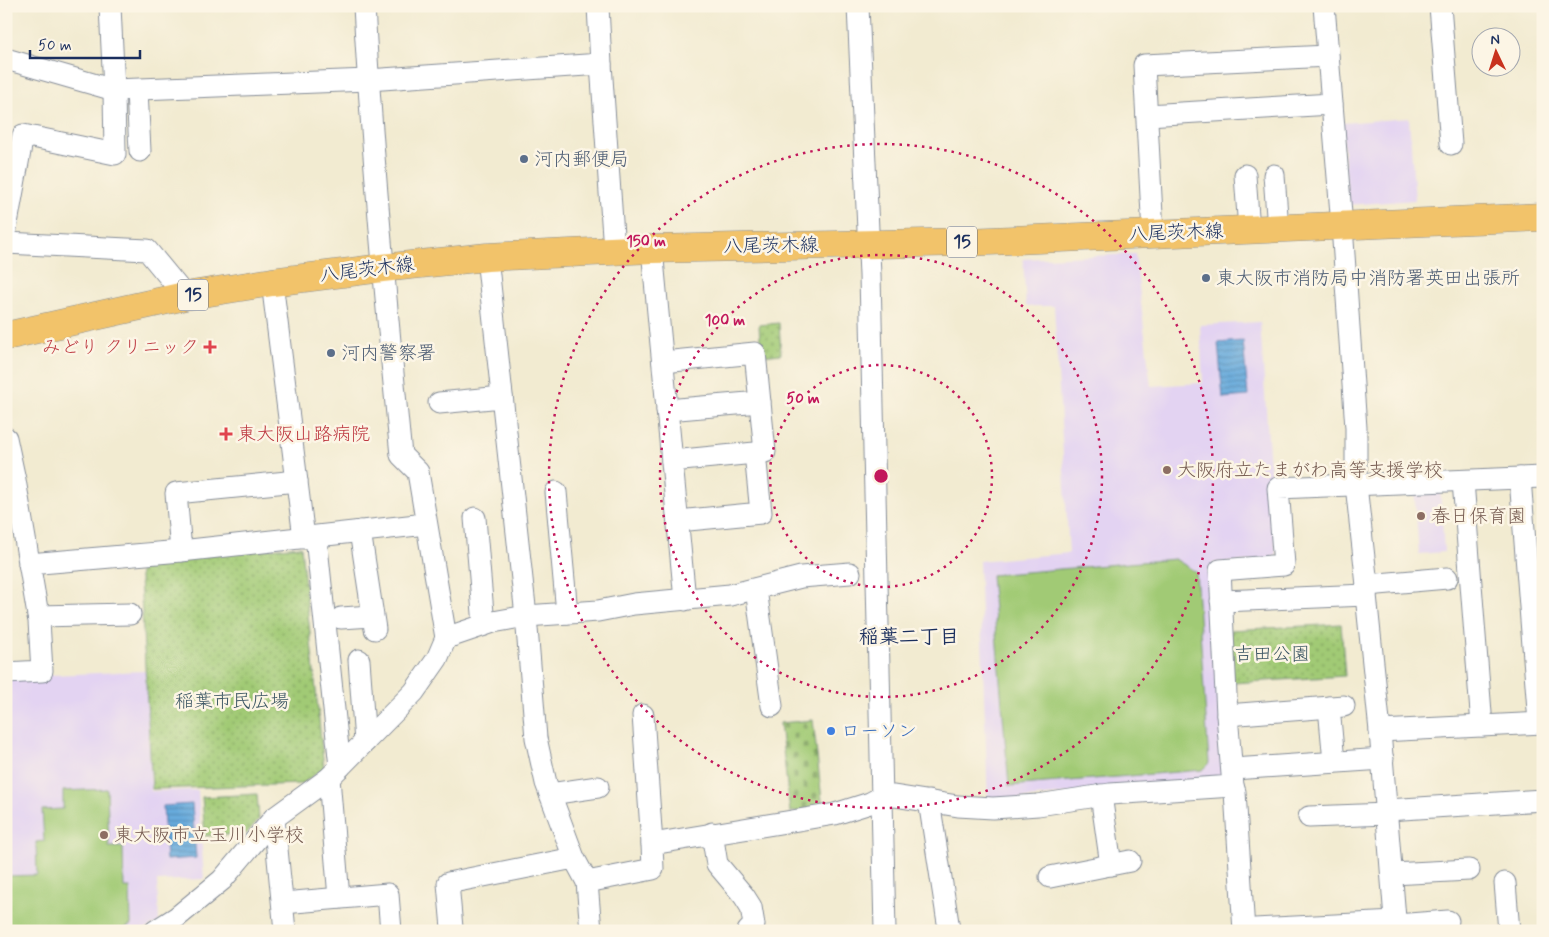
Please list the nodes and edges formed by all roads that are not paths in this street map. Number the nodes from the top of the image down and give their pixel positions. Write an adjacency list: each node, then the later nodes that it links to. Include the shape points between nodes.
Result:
1 (110, 6): 11 (street)
2 (364, 6): 10 (street)
3 (598, 6): 9 (street)
4 (858, 6): 27 (street)
5 (1324, 6): 7 (street)
6 (1440, 6): 16 (street)
7 (1328, 56): 13 (street); 14 (street, via 1144,65)
8 (6, 58): 11 (street)
9 (601, 64): 10 (street); 29 (street)
10 (368, 80): 12 (street); 31 (street)
11 (114, 90): 12 (street); 15 (street, via 115,154)
12 (137, 90): 17 (street)
13 (1332, 104): 14 (street); 21 (street)
14 (1147, 115): 25 (street)
15 (15, 135): 22 (street)
16 (1451, 144)
17 (140, 151)
18 (1245, 175): 24 (street)
19 (1274, 176): 23 (street)
20 (1543, 216): 21 (main road, 八尾茨木線 / 15)
21 (1342, 226): 23 (main road, 八尾茨木線 / 15); 47 (street, via 1356,428)
22 (6, 229)
23 (1278, 229): 24 (main road, 八尾茨木線 / 15)
24 (1249, 230): 25 (main road, 八尾茨木線 / 15)
25 (1153, 234): 27 (main road, 八尾茨木線 / 15)
26 (6, 243): 33 (street, via 148,250)
27 (869, 244): 28 (main road, 八尾茨木線 / 15); 87 (street)
28 (652, 249): 29 (main road, 八尾茨木線 / 15); 35 (street)
29 (614, 250): 30 (main road, 八尾茨木線 / 15)
30 (487, 257): 31 (main road, 八尾茨木線 / 15); 36 (street)
31 (382, 268): 32 (main road, 八尾茨木線 / 15); 51 (street, via 401,455 418,472)
32 (272, 282): 33 (main road, 八尾茨木線 / 15); 46 (street)
33 (186, 296): 34 (main road, 八尾茨木線 / 15)
34 (6, 336)
35 (663, 362): 37 (street, via 755,353); 39 (street)
36 (502, 397): 38 (street); 67 (street)
37 (760, 402): 39 (street); 41 (street, via 765,452)
38 (439, 403)
39 (667, 410): 42 (street)
40 (6, 438): 55 (street)
41 (755, 453): 42 (street); 50 (street, via 761,513)
42 (672, 461): 50 (street)
43 (1543, 477): 44 (street)
44 (1520, 478): 45 (street); 76 (street)
45 (1463, 480): 47 (street); 77 (street)
46 (297, 481): 53 (street); 54 (street, via 176,493)
47 (1356, 485): 56 (street, via 1278,488); 60 (street)
48 (556, 492): 64 (street)
49 (475, 518): 69 (street)
50 (678, 521): 62 (street)
51 (426, 524): 52 (street); 70 (street)
52 (360, 531): 53 (street); 68 (street, via 373,623)
53 (310, 537): 54 (street); 82 (street)
54 (181, 552): 55 (street)
55 (29, 564): 66 (street)
56 (1284, 565): 61 (street); 63 (street, via 1220,570)
57 (850, 573): 59 (street, via 801,577)
58 (1446, 578): 60 (street)
59 (756, 588): 62 (street, via 730,595); 73 (street)
60 (1367, 590): 61 (street); 78 (street)
61 (1288, 597): 63 (street)
62 (685, 600): 64 (street)
63 (1221, 601): 75 (street)
64 (567, 613): 67 (street)
65 (130, 614): 66 (street)
66 (38, 616): 72 (street, via 42,671)
67 (526, 616): 69 (street); 85 (street, via 536,738)
68 (342, 618)
69 (484, 625): 70 (street)
70 (446, 638): 79 (street, via 414,692)
71 (359, 660): 79 (street)
72 (6, 673)
73 (772, 706)
74 (643, 715): 94 (street)
75 (1227, 715): 81 (street, via 1336,707); 83 (street)
76 (1541, 723): 77 (street)
77 (1482, 726): 78 (street)
78 (1380, 730): 80 (street)
79 (365, 742): 82 (street)
80 (1383, 759): 81 (street); 90 (street)
81 (1334, 762): 83 (street)
82 (335, 772): 92 (street); 101 (street)
83 (1233, 778): 86 (street); 107 (street)
84 (598, 787): 85 (street)
85 (550, 794): 95 (street)
86 (1101, 795): 89 (street, via 993,808); 98 (street, via 1120,863)
87 (881, 797): 89 (street); 93 (street, via 835,814); 113 (street)
88 (1543, 800): 90 (street)
89 (929, 801): 106 (street)
90 (1387, 812): 91 (street); 97 (street)
91 (1308, 817)
92 (274, 818): 102 (street); 108 (street, via 222,880)
93 (712, 833): 94 (street); 112 (street, via 717,864 751,907 754,925)
94 (652, 844): 99 (street, via 653,868)
95 (574, 858): 99 (street); 105 (street, via 448,883)
96 (1469, 870): 97 (street)
97 (1392, 874): 104 (street)
98 (1050, 877)
99 (587, 882): 111 (street)
100 (1505, 883): 114 (street)
101 (339, 898): 102 (street); 110 (street, via 388,894)
102 (283, 903): 109 (street)
103 (1448, 921): 104 (street)
104 (1396, 926): 107 (street)
105 (452, 928)
106 (949, 929)
107 (1249, 930)
108 (156, 931)
109 (285, 931)
110 (391, 931)
111 (591, 931)
112 (748, 931)
113 (885, 931)
114 (1509, 931)

